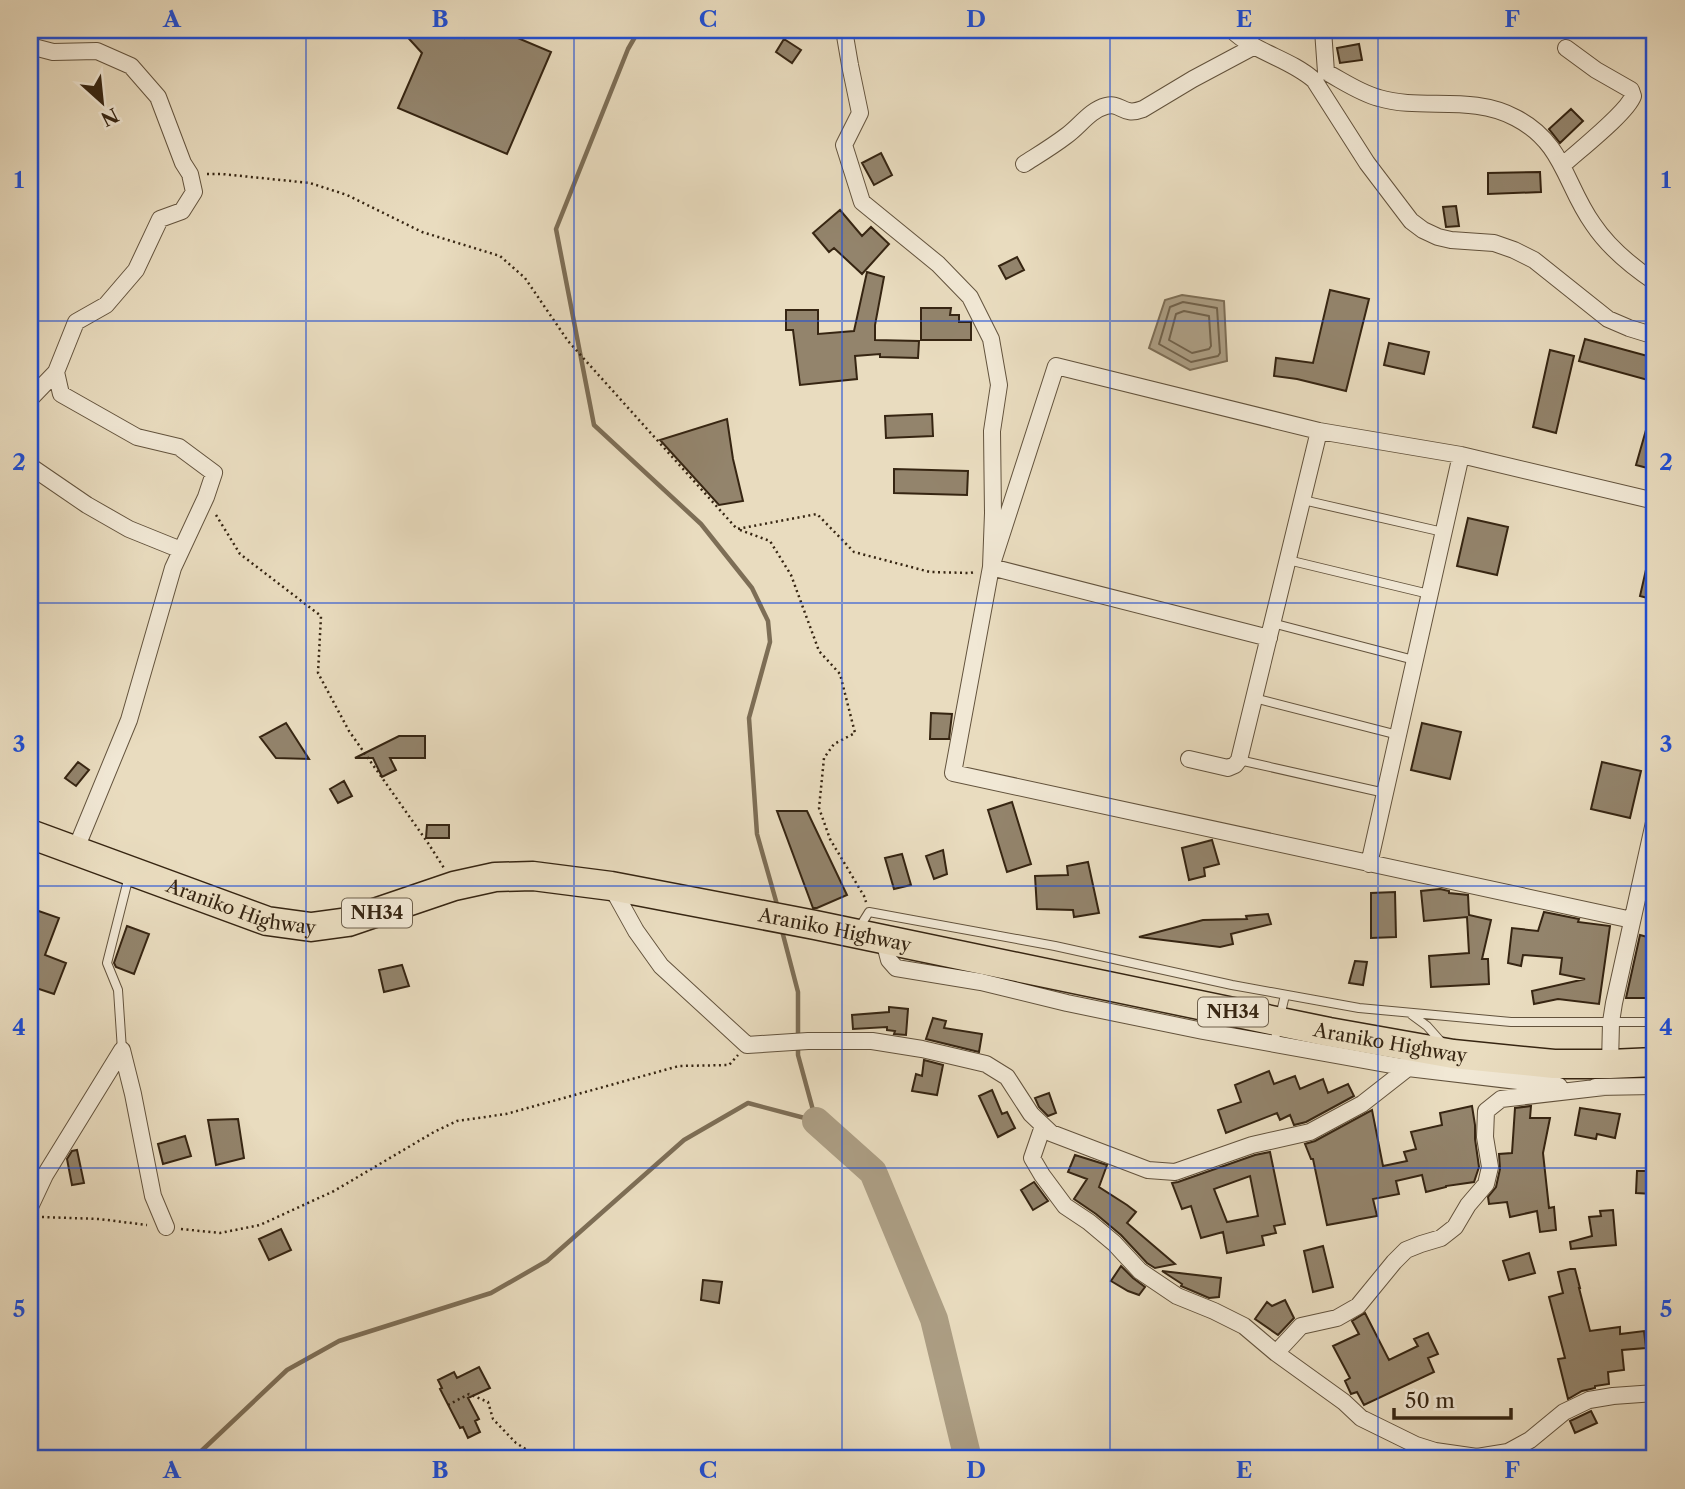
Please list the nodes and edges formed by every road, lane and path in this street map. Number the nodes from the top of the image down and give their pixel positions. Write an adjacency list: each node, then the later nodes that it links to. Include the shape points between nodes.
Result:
1 (844, 30): 25 (street, via 860,113 844,145 862,202 938,264 970,298 991,339 999,385 992,431)
2 (1232, 30): 5 (street)
3 (1323, 30): 7 (street)
4 (30, 46): 10 (street, via 53,52 97,51 131,66 158,97)
5 (1253, 47): 7 (street); 8 (street, via 1143,109 1100,108)
6 (1566, 48): 9 (street, via 1631,90 1633,96 1621,113)
7 (1320, 76): 9 (street, via 1380,99 1490,108 1535,132); 12 (street, via 1367,163 1411,221 1438,237 1494,243 1514,250 1534,260 1608,319)
8 (1024, 164)
9 (1563, 165): 11 (street, via 1600,234 1632,267)
10 (190, 174): 13 (street, via 194,192 182,211 160,219 136,270 106,305 76,322); 21 (path, via 310,183 347,195 422,232 500,256 525,278 568,341)
11 (1655, 282)
12 (1655, 336)
13 (56, 372): 14 (street); 18 (street, via 61,394 136,437 178,447 214,473)
14 (30, 399)
15 (1320, 431): 16 (street); 19 (street); 25 (street, via 1056,366)
16 (1461, 454): 20 (street); 22 (street)
17 (30, 466): 23 (street, via 129,529)
18 (206, 498): 23 (street); 40 (path, via 240,554 321,616 318,673 349,731)
19 (1303, 500): 22 (lane); 24 (street)
20 (1655, 501)
21 (737, 529): 25 (path, via 817,514 854,552 930,572 970,573); 43 (path, via 770,541 791,575 819,652 840,674 855,733 834,744 824,758 818,808 830,839 864,896)
22 (1443, 532): 26 (street)
23 (181, 550): 36 (street, via 129,720)
24 (1288, 560): 26 (lane); 27 (street)
25 (991, 567): 27 (street); 38 (street, via 953,773)
26 (1429, 594): 28 (street)
27 (1270, 631): 28 (lane); 29 (street)
28 (1415, 660): 30 (street)
29 (1254, 698): 30 (lane); 32 (street)
30 (1398, 734): 33 (street)
31 (1189, 759): 32 (street, via 1228,768)
32 (1239, 760): 33 (lane)
33 (1385, 793): 38 (street)
34 (1655, 818): 37 (street)
35 (30, 834): 36 (highway, Araniko Highway / NH34)
36 (75, 851): 39 (highway, Araniko Highway / NH34)
37 (1651, 852): 42 (street)
38 (1369, 864): 42 (street)
39 (130, 871): 40 (highway, Araniko Highway / NH34, via 267,921 312,927 348,922); 57 (lane, via 107,963 118,990)
40 (454, 886): 41 (highway, Araniko Highway / NH34, via 495,877 533,876)
41 (611, 886): 43 (highway, Araniko Highway / NH34, via 815,925); 56 (street, via 661,966)
42 (1632, 920): 55 (street)
43 (862, 923): 44 (lane); 45 (highway, Araniko Highway / NH34)
44 (918, 934): 45 (highway, Araniko Highway / NH34); 47 (highway, Araniko Highway / NH34)
45 (884, 941): 52 (street, via 896,968 1067,1003)
46 (1098, 956): 47 (lane); 48 (lane); 49 (lane)
47 (1052, 961): 49 (highway, Araniko Highway / NH34)
48 (1149, 981): 49 (highway, Araniko Highway / NH34); 50 (lane); 52 (highway, Araniko Highway / NH34)
49 (1092, 983)
50 (1229, 998): 52 (highway, Araniko Highway / NH34); 53 (highway, Araniko Highway / NH34)
51 (1409, 1013): 53 (lane, via 1359,1008); 55 (lane); 58 (lane)
52 (1201, 1018): 53 (street)
53 (1279, 1020): 59 (highway, Araniko Highway / NH34)
54 (1655, 1021): 55 (lane)
55 (1611, 1022): 61 (street)
56 (747, 1045): 63 (street, via 872,1041 986,1064 1007,1077); 65 (path, via 729,1065 679,1066 506,1114 457,1121 334,1191 260,1225 220,1233)
57 (122, 1050): 64 (street, via 46,1175); 65 (street, via 153,1196)
58 (1453, 1054): 59 (highway, Araniko Highway / NH34); 61 (highway, Araniko Highway / NH34, via 1555,1064)
59 (1413, 1058): 61 (street, via 1554,1086); 63 (street, via 1362,1104 1310,1132 1252,1145 1175,1172 1148,1170)
60 (1655, 1062): 61 (highway, Araniko Highway / NH34)
61 (1607, 1076): 62 (street); 66 (street, via 1501,1099 1486,1111 1490,1167 1486,1184 1455,1227 1441,1238 1406,1250 1358,1306 1337,1318 1301,1326)
62 (1655, 1086)
63 (1043, 1126): 66 (street, via 1032,1158 1065,1206 1177,1296 1244,1326)
64 (37, 1212): 65 (path)
65 (166, 1227)
66 (1276, 1353): 67 (street, via 1361,1418 1416,1445 1477,1457 1508,1452 1564,1412 1589,1401)
67 (1655, 1393)
68 (449, 1405): 69 (path, via 469,1394 488,1402 494,1419 516,1443)
69 (540, 1459)

